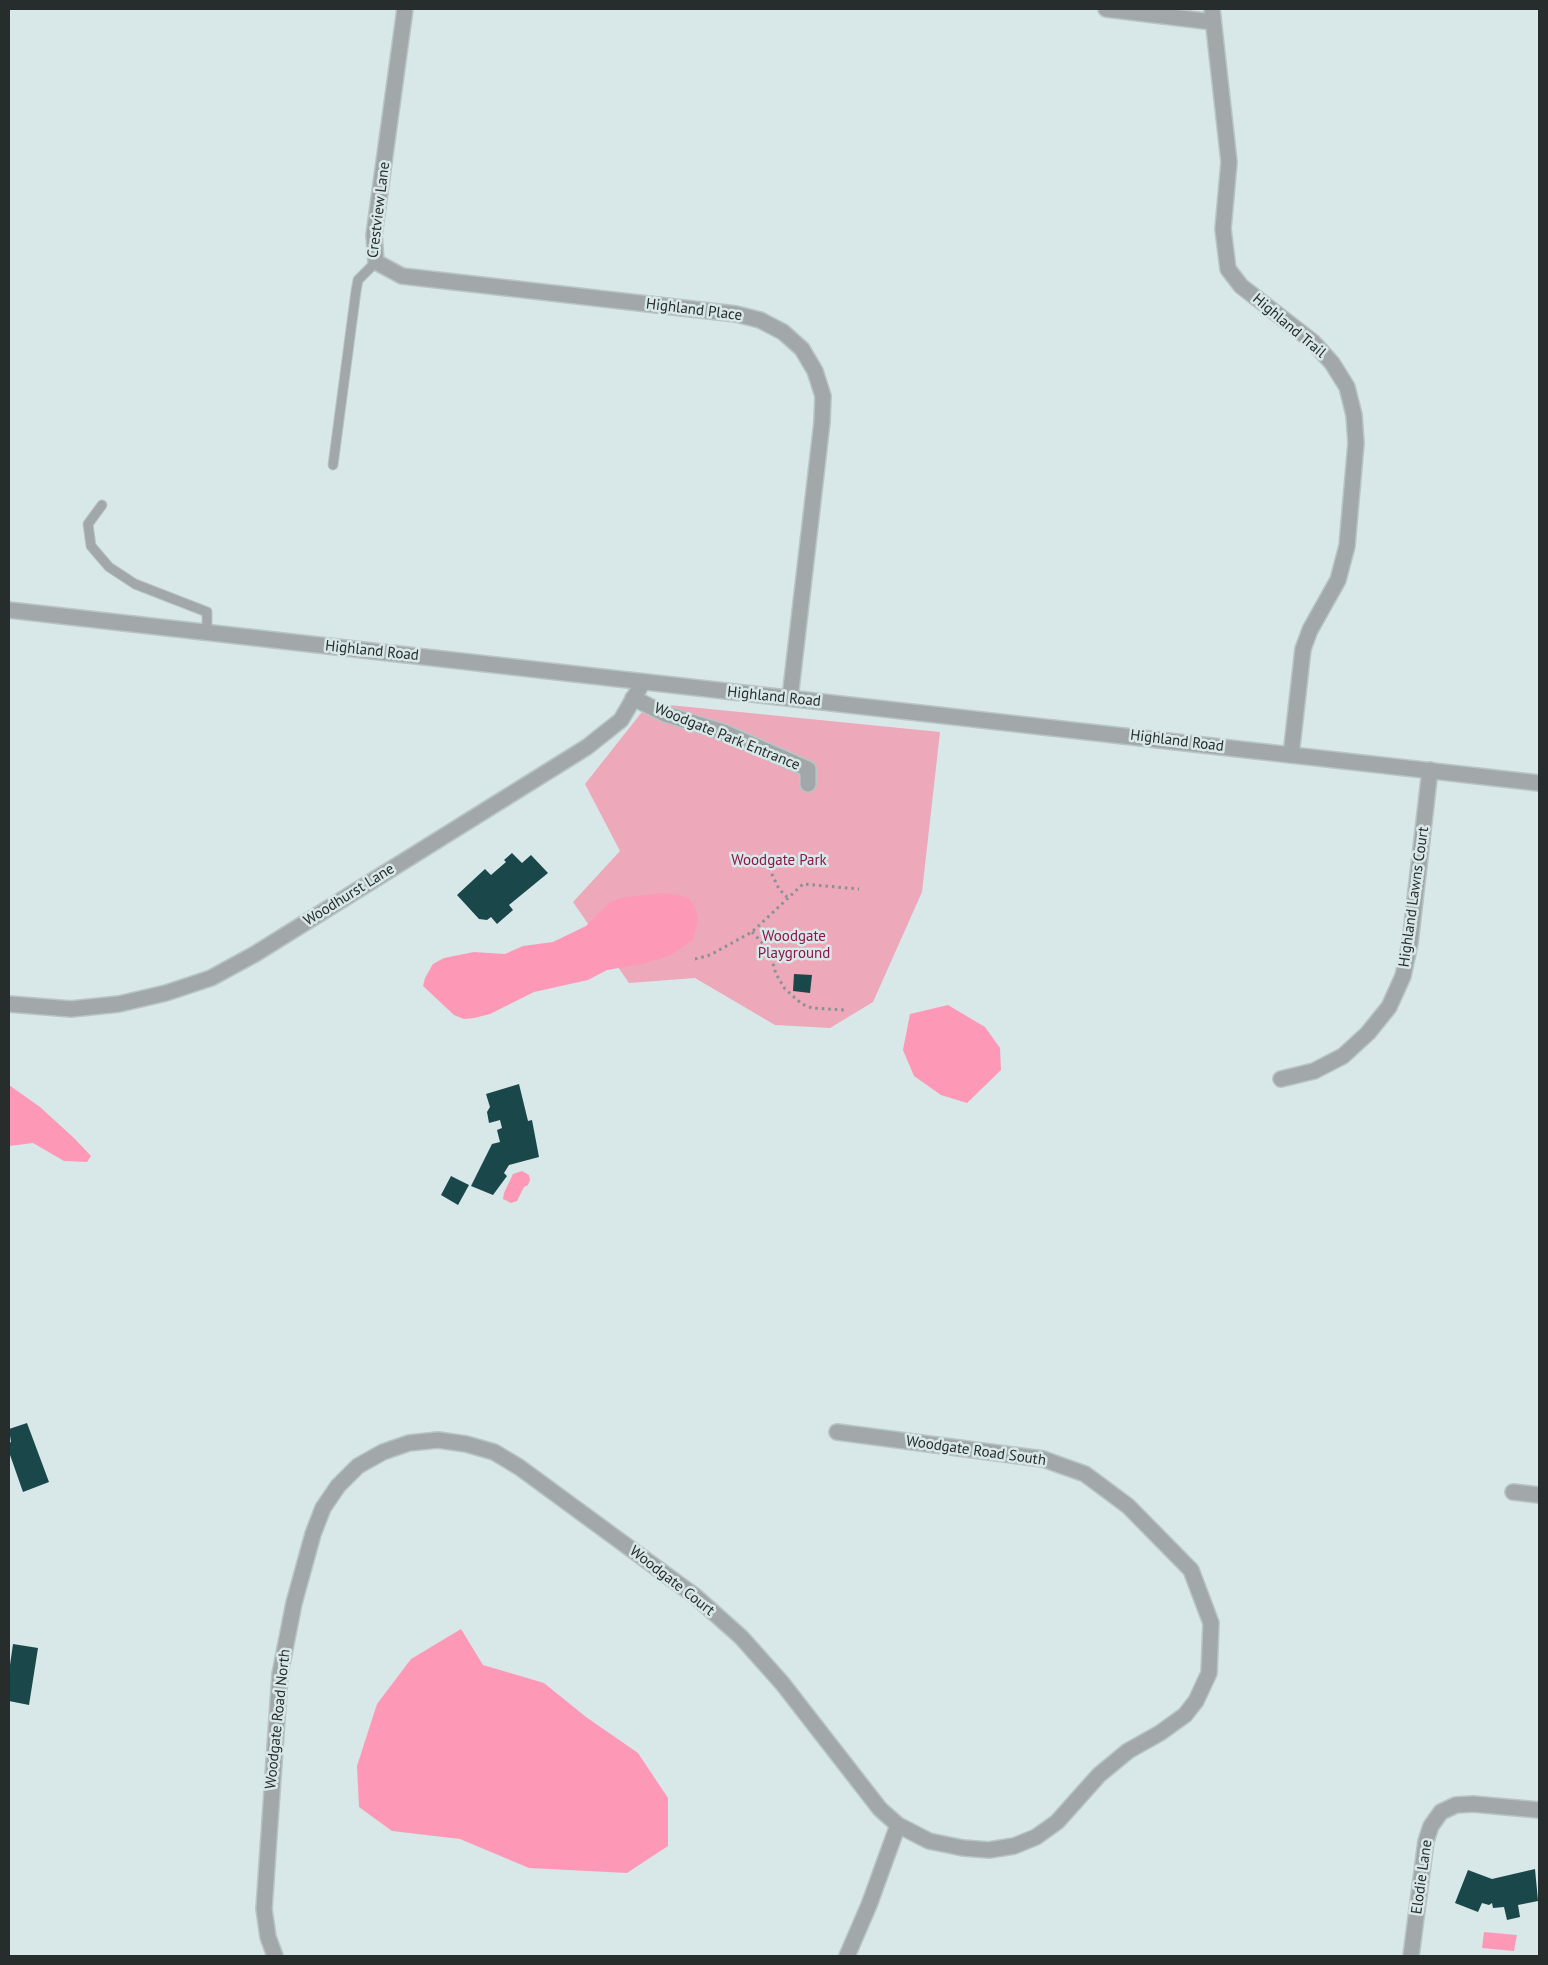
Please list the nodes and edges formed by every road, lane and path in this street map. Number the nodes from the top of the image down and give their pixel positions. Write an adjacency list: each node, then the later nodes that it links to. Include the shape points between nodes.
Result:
1 (405, 9): 4 (street, Crestview Lane, via 374,235)
2 (1106, 9): 3 (street)
3 (1212, 15): 12 (street, Highland Trail, via 1229,162 1223,229 1228,269 1241,286 1313,342 1332,363 1347,387 1354,415 1356,443 1347,546 1338,580 1303,649)
4 (376, 262): 5 (lane, Crestview Lane, via 358,280); 11 (street, Highland Place, via 402,276 736,314 760,320 783,332 802,349 815,371 823,396)
5 (333, 465)
6 (102, 506): 8 (lane, via 88,524 91,546 109,567 135,584 207,612)
7 (9, 610): 8 (street, Highland Road)
8 (206, 633): 9 (street, Highland Road)
9 (643, 682): 10 (street, Woodhurst Lane); 11 (street, Highland Road)
10 (633, 698): 15 (street, Woodgate Park Entrance, via 665,714 726,733 808,769); 21 (street, Woodhurst Lane, via 621,720 587,747 255,954 211,978 119,1004 71,1009)
11 (790, 698): 12 (street, Highland Road)
12 (1292, 755): 13 (street, Highland Road)
13 (1430, 770): 14 (street, Highland Road); 23 (street, Highland Lawns Court, via 1410,943 1403,976 1389,1007 1343,1056 1314,1071)
14 (1539, 783)
15 (808, 784)
16 (769, 868): 18 (path, via 778,889)
17 (859, 889): 18 (path, via 803,884)
18 (787, 898): 19 (path)
19 (752, 932): 20 (path, via 710,955); 22 (path, via 770,950 784,989 812,1008)
20 (695, 959)
21 (9, 1004)
22 (844, 1010)
23 (1282, 1079)
24 (838, 1432): 29 (street, Woodgate Road South, via 1043,1459 1085,1474 1128,1506 1191,1570 1212,1624 1209,1673 1185,1715 1128,1751 1099,1775 1057,1822 1036,1837 1014,1846 989,1850 963,1848 929,1841)
25 (383, 1452): 29 (street, Woodgate Court, via 409,1443 438,1440 494,1452 519,1467 695,1596 741,1637 782,1683 880,1809); 30 (street, Woodgate Road North, via 358,1466 338,1486 323,1508 294,1603 280,1674 264,1909)
26 (1513, 1492): 27 (street)
27 (1539, 1495)
28 (1539, 1810): 32 (street, Elodie Lane, via 1473,1804 1456,1805 1441,1812 1426,1841)
29 (898, 1825): 31 (street)
30 (275, 1956)
31 (847, 1956)
32 (1411, 1956)

